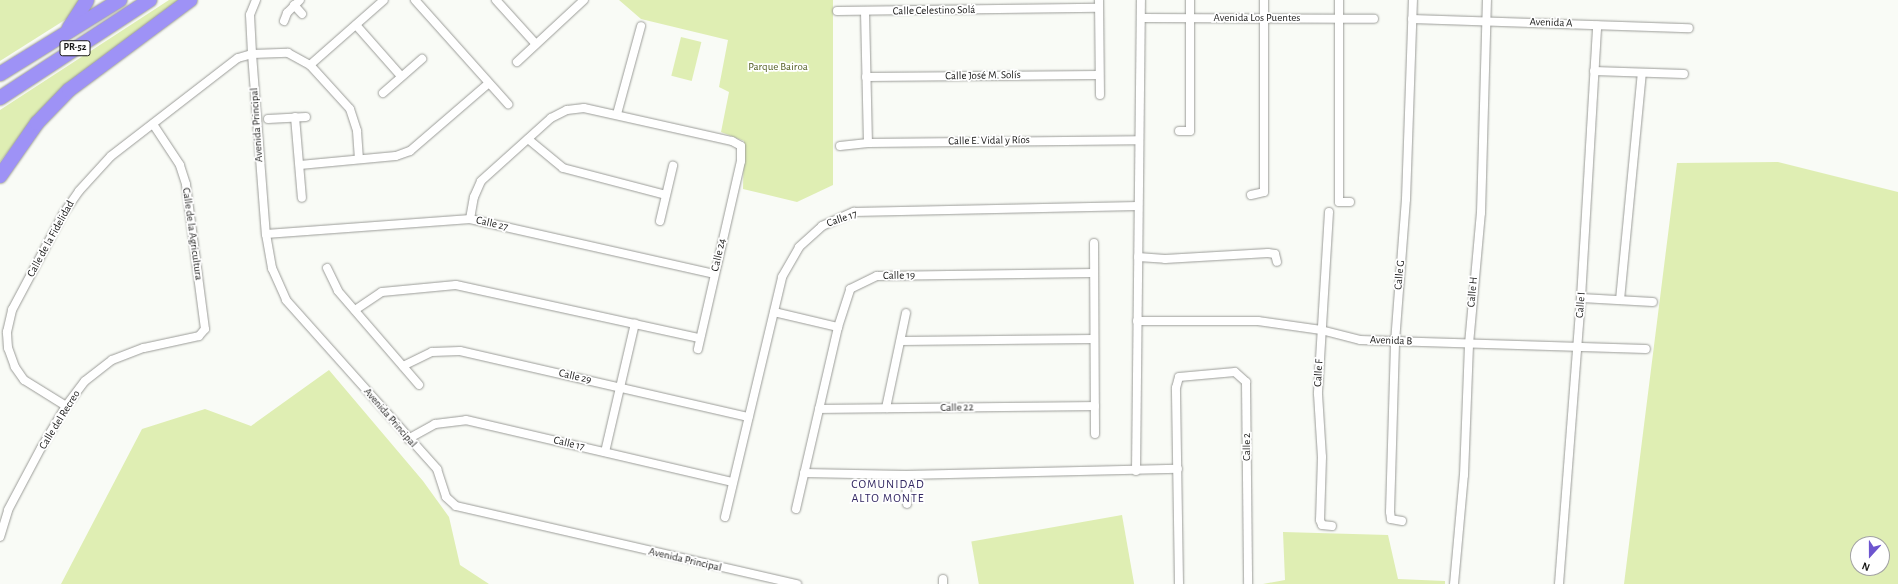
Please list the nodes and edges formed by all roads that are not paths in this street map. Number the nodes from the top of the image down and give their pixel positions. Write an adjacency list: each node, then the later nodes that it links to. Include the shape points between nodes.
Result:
1 (87, 0): 33 (highway, via 79,16)
2 (120, 0): 33 (highway, PR-52)
3 (150, 0): 49 (highway, PR-52)
4 (190, 0): 64 (highway, via 69,90 37,122)
5 (256, 0): 35 (street, Avenida Principal, via 250,15)
6 (384, 0): 29 (street)
7 (415, 0): 46 (street)
8 (496, 0): 34 (street)
9 (584, 0): 34 (street)
10 (1141, 0): 22 (street)
11 (1190, 0): 23 (street)
12 (1264, 0): 21 (street)
13 (1339, 0): 24 (street)
14 (1413, 0): 26 (street, Calle G)
15 (1487, 0): 28 (street, Calle H)
16 (297, 3): 20 (street); 27 (street)
17 (1099, 4): 19 (street, Calle Celestino Solá); 43 (street)
18 (837, 11): 19 (street, Calle Celestino Solá)
19 (865, 12): 45 (street)
20 (302, 14)
21 (1264, 17): 23 (street, Avenida Los Puentes); 24 (street, Avenida Los Puentes); 66 (street, via 1264,192)
22 (1141, 18): 23 (street, Avenida Los Puentes); 58 (street)
23 (1190, 18): 56 (street, via 1190,131)
24 (1339, 18): 25 (street, Avenida Los Puentes); 68 (street, via 1339,202)
25 (1374, 19)
26 (1412, 19): 28 (street, Avenida A); 94 (street, Calle G, via 1406,199)
27 (284, 21)
28 (1487, 21): 30 (street, Avenida A); 95 (street, Calle H, via 1481,213)
29 (356, 25): 38 (street); 44 (street)
30 (1597, 25): 32 (street, Avenida A); 39 (street, Calle I)
31 (641, 26): 51 (street)
32 (1689, 28)
33 (61, 37): 41 (highway, PR-52)
34 (535, 43): 37 (street)
35 (252, 54): 38 (street, via 288,53); 55 (street, Calle de la Fidelidad, via 238,58); 73 (street, Avenida Principal)
36 (422, 59): 44 (street)
37 (517, 62)
38 (310, 65): 61 (street, via 350,109 357,130)
39 (1594, 71): 40 (street); 80 (street, Calle I)
40 (1642, 73): 42 (street); 81 (street)
41 (0, 74)
42 (1684, 74)
43 (1099, 75): 45 (street, Calle José M. Solís); 48 (street)
44 (402, 76): 47 (street)
45 (866, 77): 59 (street)
46 (488, 84): 50 (street); 61 (street, via 410,151 396,156)
47 (383, 93)
48 (1100, 95)
49 (0, 98)
50 (508, 104)
51 (617, 114): 57 (street, Calle 24, via 584,108 567,110 551,118); 79 (street, Calle 24, via 732,141 741,146 741,161)
52 (295, 117): 53 (street); 54 (street); 62 (street)
53 (306, 117)
54 (268, 119)
55 (153, 124): 91 (street, Calle de la Agricultura, via 180,166 186,184 205,329 199,336); 102 (street, Calle de la Fidelidad, via 111,156 79,191 63,214 12,310 7,332 8,348 15,367 24,380)
56 (1179, 131)
57 (528, 139): 65 (street, via 563,168); 71 (street, Calle 24, via 481,181 474,196)
58 (1139, 140): 59 (street, Calle E. Vidal y Ríos); 69 (street)
59 (868, 143): 60 (street, Calle E. Vidal y Ríos)
60 (840, 146)
61 (359, 159): 62 (street)
62 (300, 164): 67 (street)
63 (673, 166): 65 (street)
64 (0, 176)
65 (666, 195): 72 (street)
66 (1251, 195)
67 (302, 198)
68 (1350, 202)
69 (1138, 206): 75 (street); 84 (street, Calle 17, via 854,212 822,226 799,247 782,277)
70 (1329, 212): 89 (street, Calle F)
71 (470, 219): 73 (street, Calle 27); 79 (street, Calle 27)
72 (660, 221)
73 (266, 234): 108 (street, Avenida Principal, via 272,268 286,300)
74 (1094, 243): 78 (street)
75 (1138, 257): 76 (street, via 1165,259 1275,254); 86 (street)
76 (1277, 262)
77 (327, 268): 83 (street, via 338,291)
78 (1093, 273): 88 (street, Calle 19, via 877,276 850,289); 92 (street)
79 (714, 274): 90 (street, Calle 24)
80 (1581, 298): 81 (street); 96 (street, Calle I)
81 (1620, 300): 82 (street)
82 (1652, 302)
83 (355, 310): 87 (street, via 382,292 456,285); 99 (street)
84 (774, 312): 88 (street); 106 (street, Calle 17)
85 (906, 313): 93 (street)
86 (1137, 321): 89 (street, Avenida B, via 1258,321); 111 (street)
87 (635, 323): 90 (street); 101 (street)
88 (838, 327): 105 (street, Calle 19)
89 (1321, 330): 94 (street, Avenida B, via 1360,340); 119 (street, Calle F, via 1318,394 1322,457 1320,520 1322,525)
90 (699, 338): 97 (street, Calle 24)
91 (185, 339): 102 (street, Calle del Recreo, via 144,348 112,360 85,381)
92 (1093, 339): 93 (street); 103 (street)
93 (900, 341): 104 (street)
94 (1395, 342): 95 (street, Avenida B); 118 (street, Calle G, via 1390,512 1391,519)
95 (1469, 344): 96 (street, Avenida B); 125 (street, Calle H, via 1464,475)
96 (1578, 348): 98 (street, Avenida B); 126 (street, Calle I)
97 (698, 349)
98 (1646, 349)
99 (403, 366): 100 (street); 101 (street, Calle 29, via 432,352 460,351)
100 (419, 385)
101 (620, 387): 106 (street, Calle 29); 109 (street)
102 (66, 406): 120 (street, Calle del Recreo, via 8,510)
103 (1095, 406): 104 (street, Calle 22); 107 (street)
104 (886, 408): 105 (street, Calle 22)
105 (819, 409): 112 (street, Calle 19)
106 (749, 418): 114 (street, Calle 17)
107 (1095, 434)
108 (408, 439): 109 (street, Calle 17, via 435,424 466,420); 121 (street, Avenida Principal, via 437,469 446,497 456,506)
109 (605, 452): 114 (street, Calle 17)
110 (1178, 469): 111 (street); 123 (street); 124 (street, Calle 2, via 1176,388 1179,377 1235,372 1246,382)
111 (1136, 471): 113 (street)
112 (804, 473): 113 (street); 116 (street, Calle 19)
113 (906, 475): 115 (street)
114 (733, 482): 117 (street, Calle 17)
115 (907, 504)
116 (796, 509)
117 (725, 516)
118 (1402, 521)
119 (1332, 526)
120 (0, 538)
121 (779, 583): 122 (street, Avenida Principal)
122 (797, 584)
123 (1179, 584)
124 (1248, 584)
125 (1454, 584)
126 (1559, 584)

